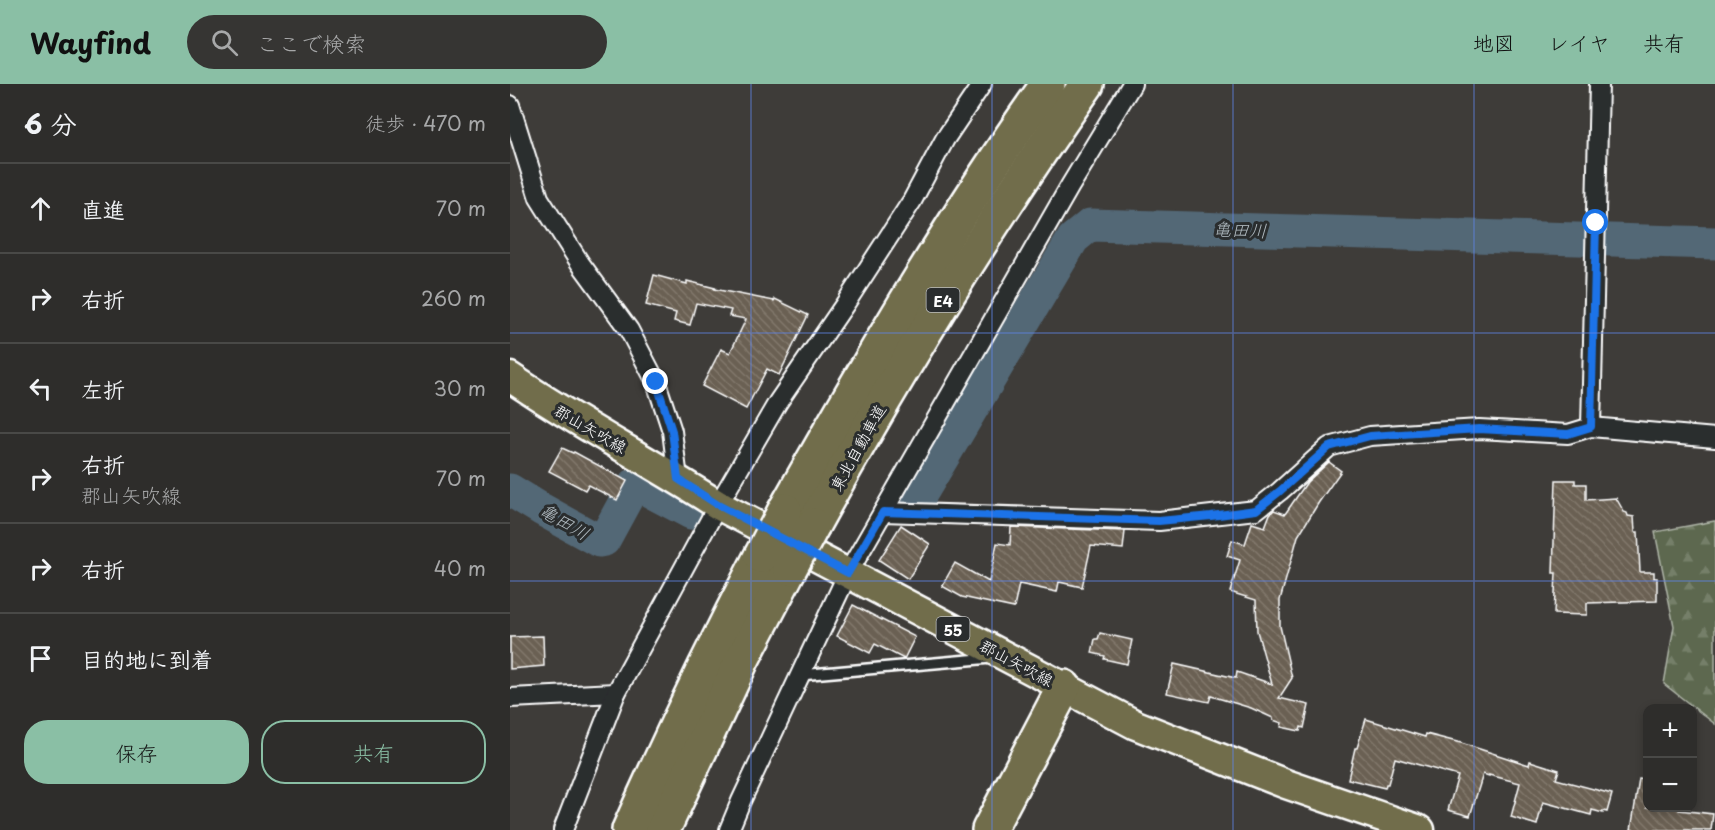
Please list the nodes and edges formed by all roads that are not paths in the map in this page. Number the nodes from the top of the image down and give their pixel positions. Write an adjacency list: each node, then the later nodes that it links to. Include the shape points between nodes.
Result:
1 (982, 84): 13 (street, via 945,139 912,201 778,402)
2 (1030, 84): 8 (highway)
3 (1048, 84): 8 (highway, 東北自動車道 / E4)
4 (1087, 84): 15 (highway, 東北自動車道 / E4, bridge, via 931,321 813,525)
5 (1132, 84): 14 (street)
6 (1599, 84): 10 (street)
7 (510, 105): 12 (street, via 539,198 629,330 656,382 672,431)
8 (989, 171): 15 (highway, 東北自動車道 / E4, bridge, via 896,316 785,510)
9 (510, 377): 12 (main road, 郡山矢吹線 / 55)
10 (1591, 427): 11 (street); 14 (street, via 1568,434 1479,429 1370,436 1329,447 1256,510 1211,516 1159,521)
11 (1715, 438)
12 (678, 479): 13 (main road, 郡山矢吹線 / 55)
13 (718, 505): 16 (main road, 郡山矢吹線 / 55); 20 (street)
14 (883, 512): 16 (street)
15 (775, 562): 23 (highway, 東北自動車道 / E4, via 714,645); 24 (highway, 東北自動車道 / E4, via 742,660)
16 (848, 573): 17 (main road, 郡山矢吹線 / 55); 18 (street)
17 (1006, 656): 18 (lane); 19 (main road, 郡山矢吹線 / 55)
18 (800, 675): 25 (street)
19 (1073, 692): 26 (highway); 27 (highway); 28 (main road, 郡山矢吹線 / 55, via 1136,725 1286,784)
20 (616, 693): 21 (street); 22 (street)
21 (510, 698)
22 (563, 830)
23 (629, 830)
24 (663, 830)
25 (729, 830)
26 (989, 830)
27 (1010, 830)
28 (1420, 830)

